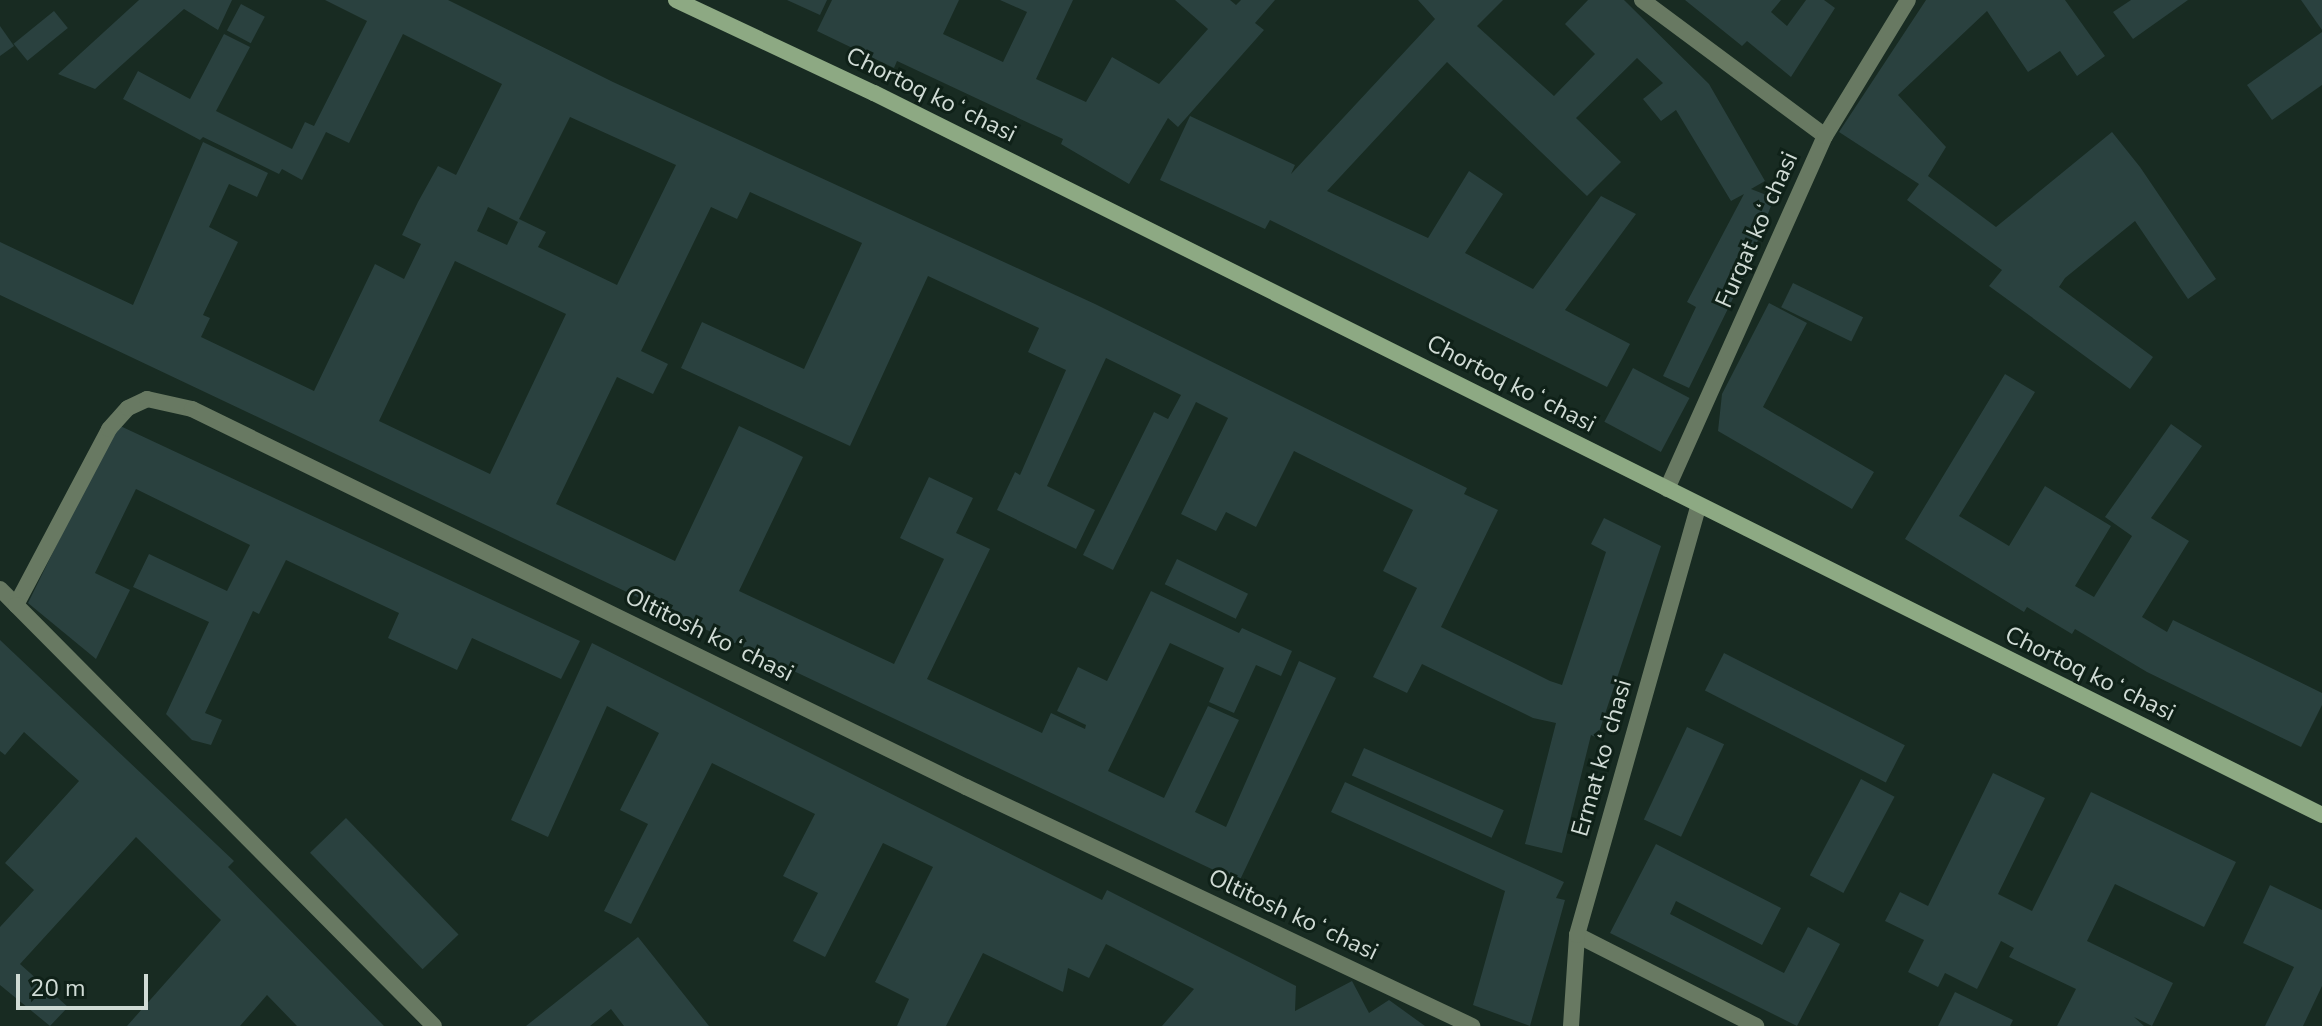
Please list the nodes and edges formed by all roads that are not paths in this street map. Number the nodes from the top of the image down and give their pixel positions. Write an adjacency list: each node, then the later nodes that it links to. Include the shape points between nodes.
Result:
1 (676, 0): 5 (main road, Chortoq koʻchasi, via 874,93)
2 (1642, 0): 4 (street)
3 (1908, 0): 4 (street, Furqat koʻchasi)
4 (1825, 136): 5 (street, Furqat koʻchasi)
5 (1667, 489): 6 (main road, Chortoq koʻchasi)
6 (1698, 507): 9 (main road, Chortoq koʻchasi); 10 (street, Ermat koʻchasi)
7 (0, 589): 8 (street)
8 (16, 605): 11 (street); 12 (street, Oltitosh koʻchasi, via 109,429 128,408 147,399 192,409 966,787)
9 (2322, 815)
10 (1577, 935): 13 (street, Ermat koʻchasi); 14 (street)
11 (434, 1026)
12 (1472, 1026)
13 (1571, 1026)
14 (1756, 1026)

